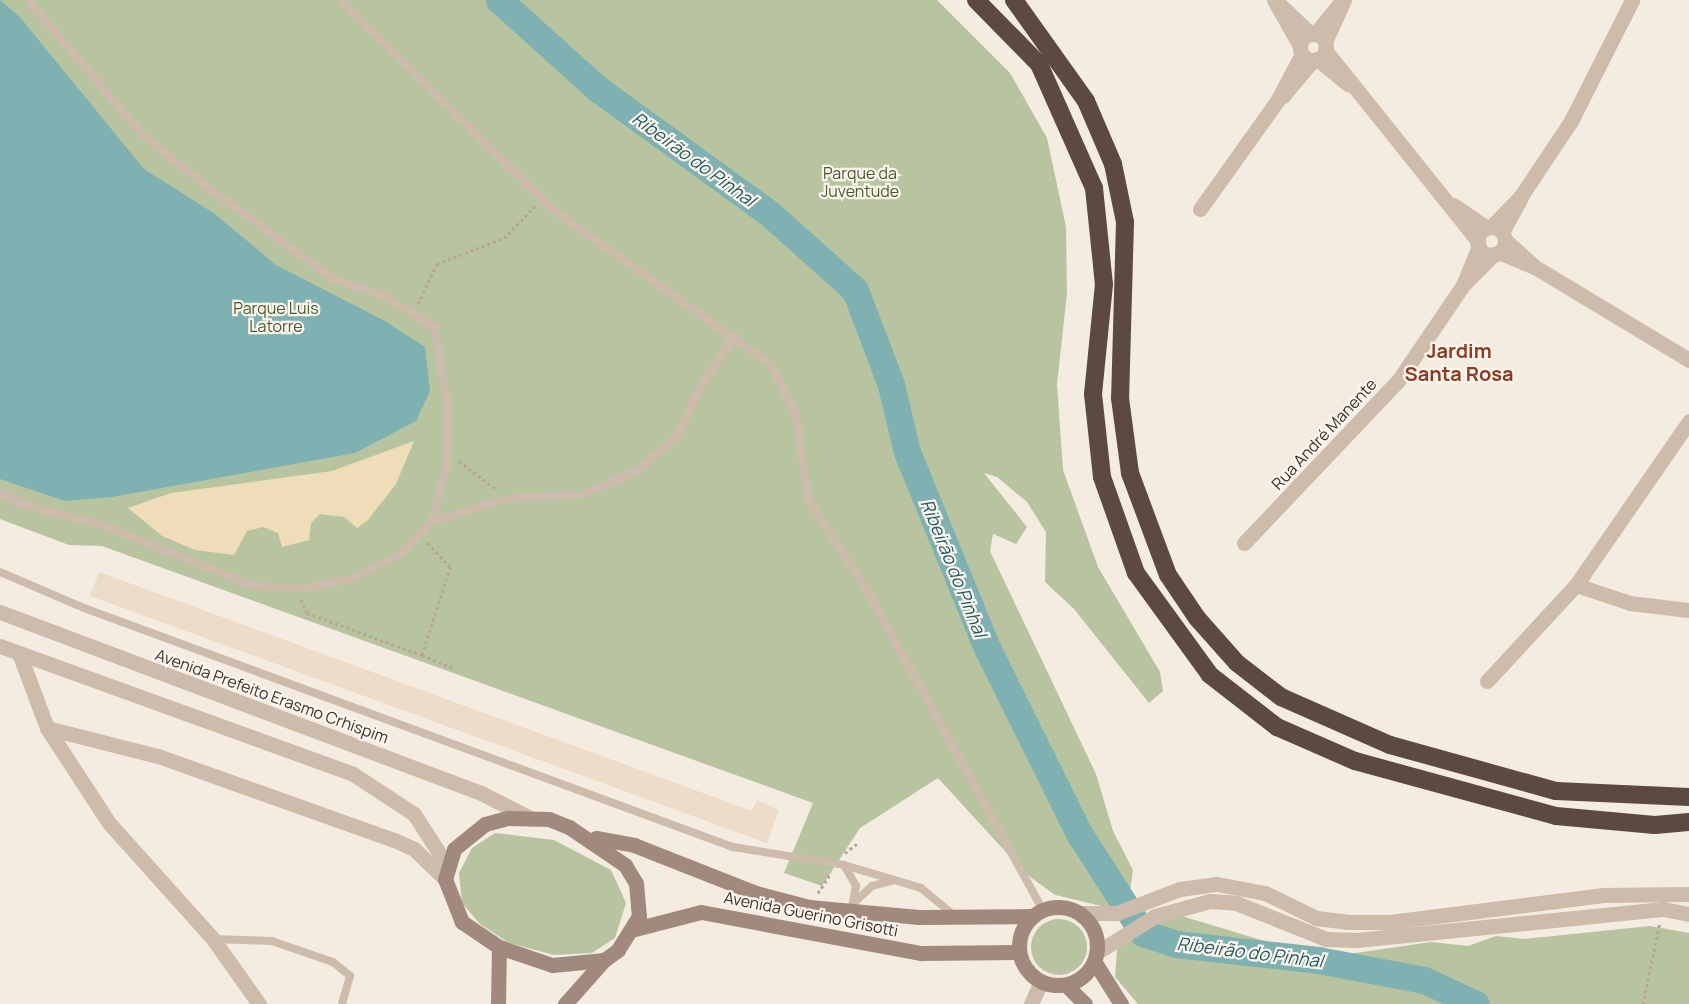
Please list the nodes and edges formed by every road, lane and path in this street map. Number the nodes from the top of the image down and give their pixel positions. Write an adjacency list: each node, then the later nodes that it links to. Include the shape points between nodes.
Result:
1 (28, 0): 15 (lane, via 143,135 207,188 335,280)
2 (340, 0): 9 (lane)
3 (976, 0): 38 (highway, via 1039,64 1094,188 1103,229 1104,284 1093,394 1102,477 1136,573 1210,675 1277,727 1356,761 1556,816 1655,825)
4 (1014, 0): 36 (highway, via 1086,101 1113,164 1125,222 1119,398 1130,473 1168,575 1197,618 1237,663 1281,697 1390,746 1556,791)
5 (1275, 0): 8 (street)
6 (1344, 0): 8 (street)
7 (1632, 0): 12 (street, Rua André Manente, via 1596,80)
8 (1314, 47): 10 (street); 11 (street)
9 (542, 198): 15 (path, via 504,238 437,264); 16 (lane, via 606,250)
10 (1453, 205): 12 (street); 13 (street)
11 (1200, 209)
12 (1496, 239): 13 (street); 14 (street, Rua André Manente); 17 (street, via 1535,267)
13 (1478, 244): 14 (street, Rua André Manente)
14 (1463, 285): 24 (street, Rua André Manente, via 1390,390)
15 (416, 311): 19 (lane, via 435,327 443,359)
16 (735, 335): 21 (lane, via 664,452 608,487 551,499); 46 (lane, via 771,364 789,390 808,499 868,592)
17 (1689, 360)
18 (1688, 420): 26 (street)
19 (447, 442): 21 (path, via 478,479); 22 (lane)
20 (0, 492): 27 (lane, via 24,505 102,525 254,586)
21 (517, 499): 22 (lane, via 476,504)
22 (432, 521): 23 (lane)
23 (420, 536): 27 (lane, via 400,555 350,579); 32 (path, via 450,567)
24 (1244, 543)
25 (0, 572): 40 (lane, via 84,608 733,847)
26 (1576, 585): 28 (street, via 1630,603); 34 (street)
27 (300, 588): 32 (path, via 307,613)
28 (1689, 610)
29 (0, 612): 37 (street, Avenida Prefeito Erasmo Crhispim, via 481,793)
30 (0, 646): 31 (street)
31 (19, 653): 35 (street); 41 (street, via 353,774 414,814)
32 (422, 655): 33 (path)
33 (455, 669)
34 (1488, 681)
35 (47, 728): 41 (street, via 158,756 394,840); 51 (street, via 109,823)
36 (1689, 797)
37 (530, 818): 39 (main road); 41 (main road, via 485,824 454,849)
38 (1689, 822)
39 (590, 837): 44 (main road, Avenida Guerino Grisotti, via 644,848 756,893); 50 (main road, via 625,865 636,882)
40 (844, 866): 42 (lane); 44 (lane, via 856,886)
41 (446, 872): 52 (main road, via 462,922)
42 (897, 880): 44 (lane, via 880,882); 49 (lane, via 934,895)
43 (1689, 894): 47 (street, via 1603,895 1390,922 1316,918 1241,886 1180,889 1117,913)
44 (853, 907): 49 (main road, Avenida Guerino Grisotti)
45 (1663, 909): 48 (street); 54 (street, via 1358,940 1326,939 1236,903 1192,904 1155,916); 65 (path)
46 (1036, 913): 47 (main road, via 1055,906); 49 (main road, Avenida Guerino Grisotti); 53 (main road)
47 (1080, 913): 54 (main road, via 1096,934)
48 (1689, 914)
49 (955, 916)
50 (635, 929): 53 (main road, Avenida Guerino Grisotti, via 701,912 921,953); 55 (main road)
51 (213, 939): 58 (street); 59 (lane, via 272,940 333,962 350,976)
52 (499, 946): 55 (main road, via 552,965); 60 (main road)
53 (1018, 952): 56 (main road, via 1022,965)
54 (1095, 957): 57 (main road); 64 (main road)
55 (604, 960): 61 (main road)
56 (1041, 982): 57 (main road); 62 (street)
57 (1066, 985): 63 (main road)
58 (259, 1004)
59 (342, 1004)
60 (498, 1004)
61 (565, 1004)
62 (1031, 1004)
63 (1085, 1004)
64 (1121, 1004)
65 (1643, 1004)

